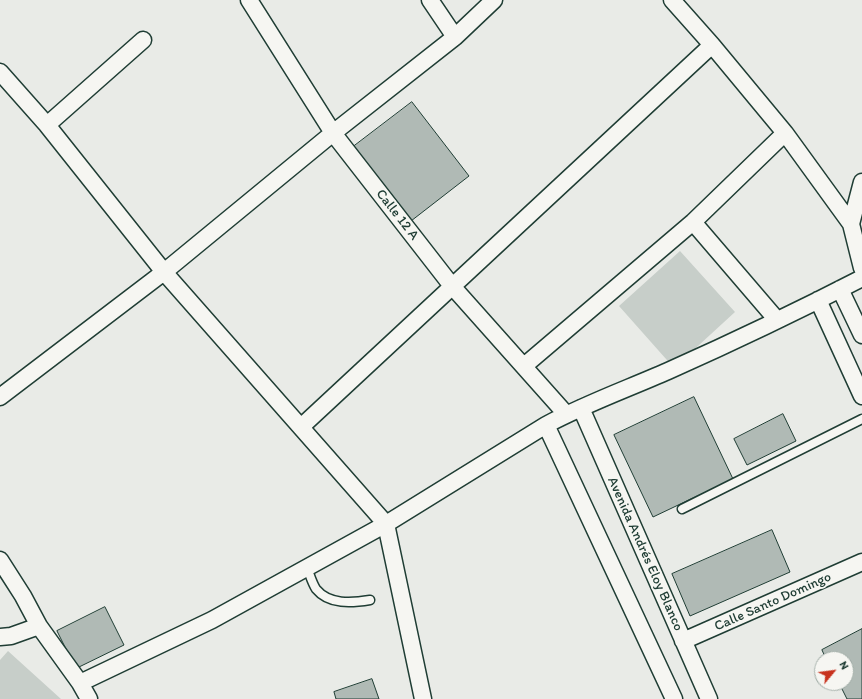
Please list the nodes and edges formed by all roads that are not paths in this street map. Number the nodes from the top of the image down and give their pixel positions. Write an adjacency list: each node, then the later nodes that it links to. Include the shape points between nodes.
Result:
1 (249, 0): 10 (street, Calle 12 A)
2 (430, 0): 5 (street)
3 (494, 0): 5 (street)
4 (672, 0): 7 (street)
5 (455, 37): 10 (street)
6 (143, 40): 9 (street)
7 (712, 45): 11 (street); 18 (street)
8 (0, 72): 9 (street)
9 (47, 125): 16 (street)
10 (333, 133): 16 (street); 18 (street, Calle 12 A)
11 (785, 133): 13 (street); 14 (street)
12 (862, 182): 14 (street)
13 (693, 222): 21 (street); 23 (street)
14 (851, 224): 15 (street)
15 (862, 268)
16 (164, 272): 25 (street); 29 (street)
17 (862, 278): 19 (street)
18 (452, 286): 23 (street, Calle 12 A); 29 (street)
19 (840, 289): 20 (street); 22 (street)
20 (818, 300): 21 (street); 24 (street)
21 (777, 320): 26 (street)
22 (862, 335)
23 (524, 366): 26 (street, Calle 12 A)
24 (862, 396)
25 (0, 397)
26 (574, 411): 28 (street); 38 (street, Avenida Andrés Eloy Blanco)
27 (862, 419): 30 (lane)
28 (546, 425): 31 (street); 42 (street)
29 (301, 427): 31 (street)
30 (682, 509)
31 (386, 524): 34 (street); 41 (street)
32 (0, 560): 36 (street)
33 (862, 562): 38 (street, Calle Santo Domingo)
34 (306, 568): 35 (lane, via 317,589 330,600 353,603); 39 (street, via 212,620)
35 (370, 600)
36 (39, 626): 37 (street, via 11,636); 39 (street)
37 (0, 637)
38 (683, 641): 43 (street, Avenida Andrés Eloy Blanco)
39 (80, 683): 40 (street)
40 (89, 699)
41 (423, 699)
42 (674, 699)
43 (709, 699)

